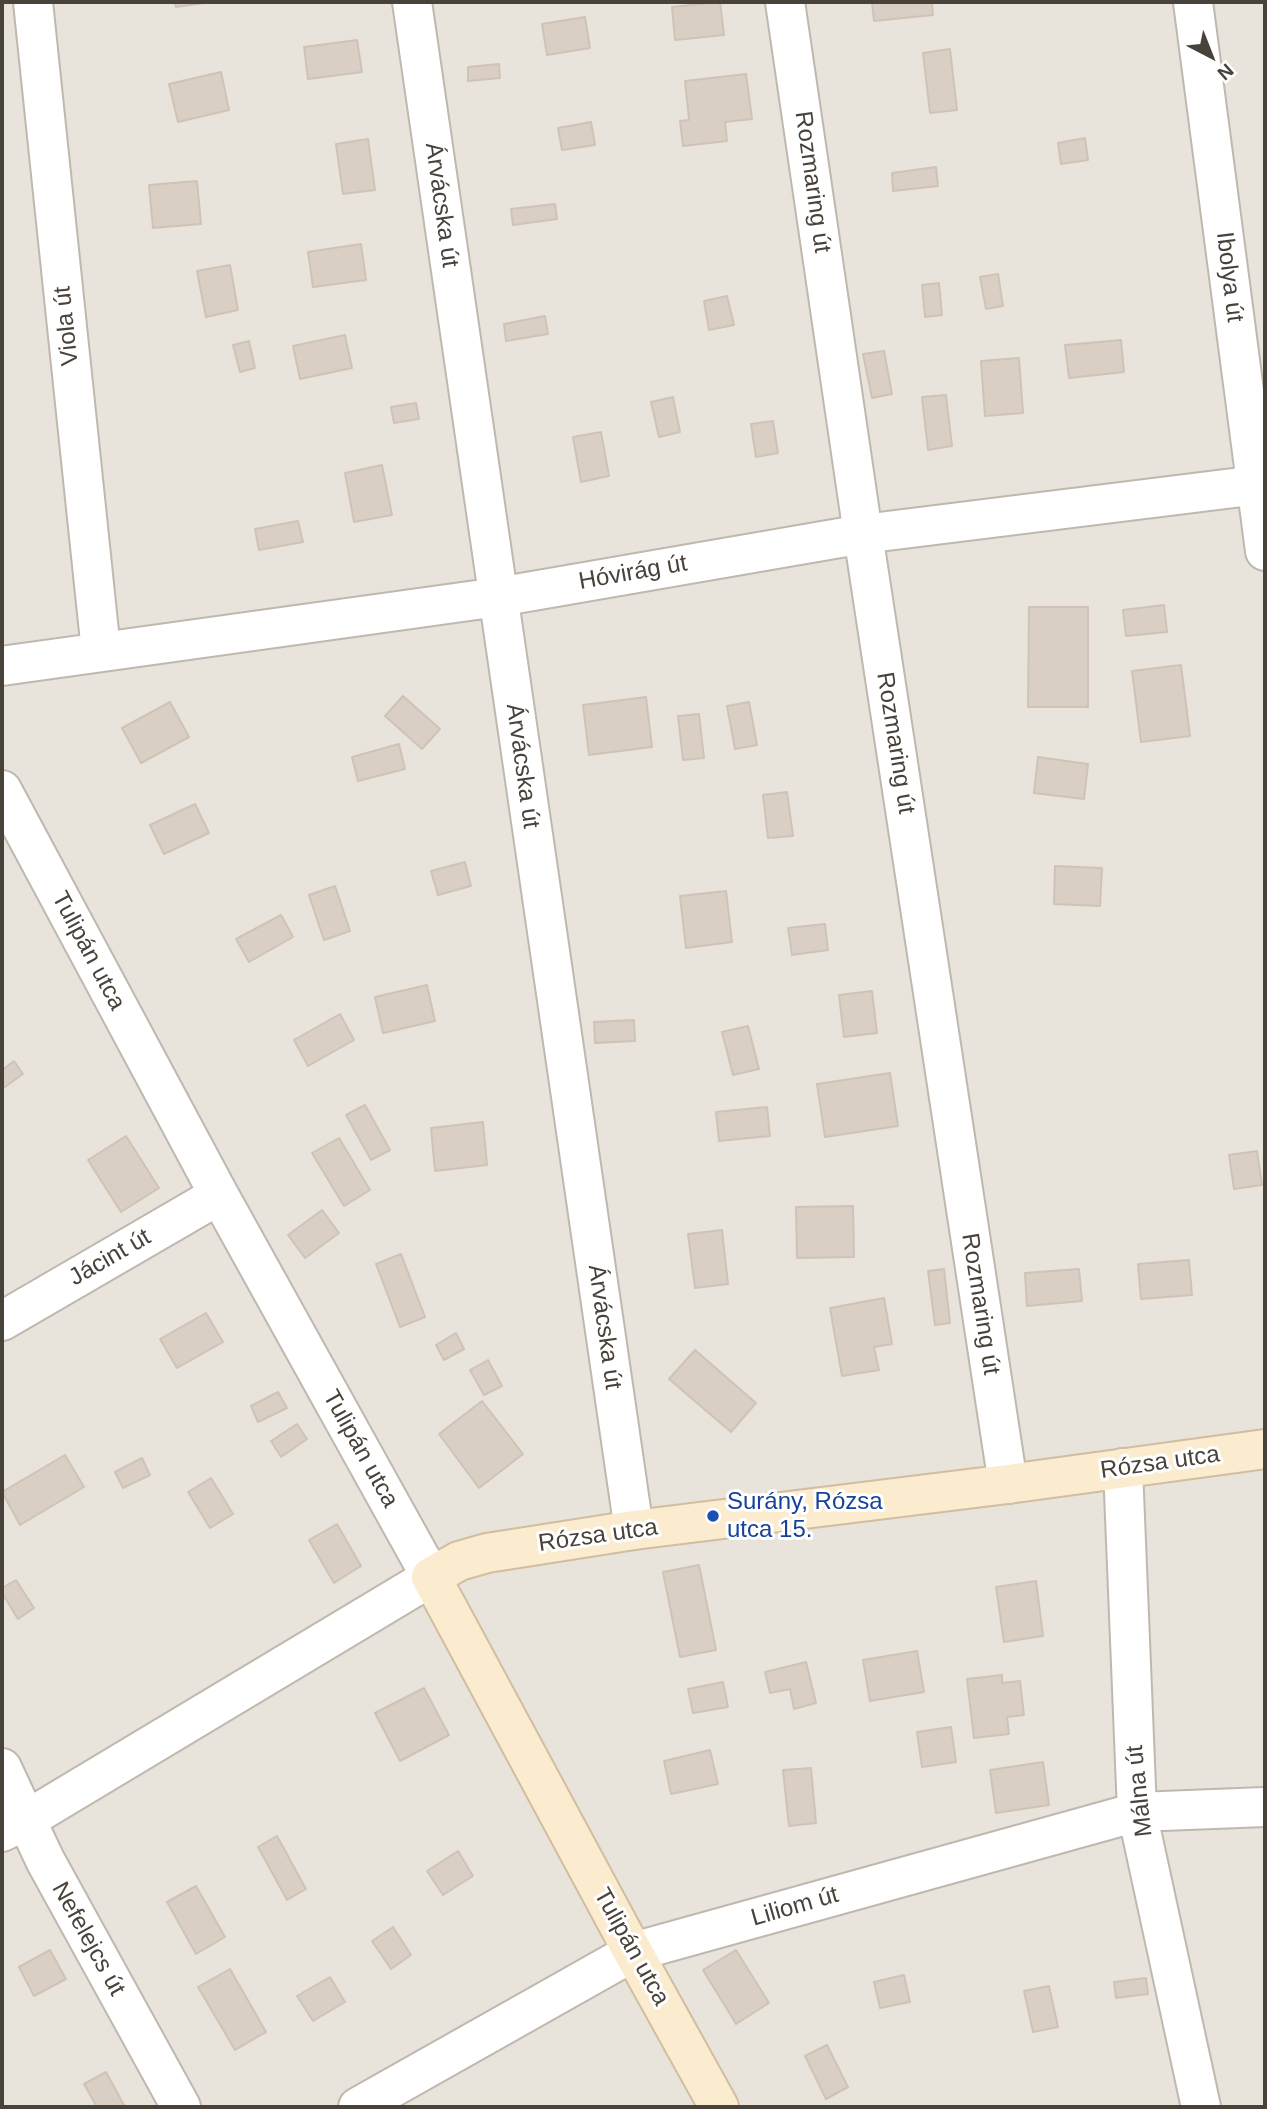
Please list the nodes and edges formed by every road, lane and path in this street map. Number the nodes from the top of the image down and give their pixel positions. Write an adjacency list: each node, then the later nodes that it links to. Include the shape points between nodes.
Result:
1 (33, 2): 9 (street, Viola út)
2 (412, 2): 8 (street, Árvácska út)
3 (785, 2): 6 (street, Rozmaring út)
4 (1193, 2): 5 (street, Ibolya út)
5 (1261, 485): 6 (street, Hóvirág út); 7 (street, Ibolya út)
6 (863, 534): 8 (street, Hóvirág út); 16 (street, Rozmaring út)
7 (1265, 551)
8 (498, 597): 9 (street, Hóvirág út); 17 (street, Árvácska út)
9 (101, 651): 10 (street, Hóvirág út)
10 (2, 666)
11 (2, 790): 12 (street, Tulipán utca)
12 (219, 1195): 13 (street, Jácint út); 18 (street, Tulipán utca)
13 (2, 1321)
14 (1265, 1449): 15 (street, Rózsa utca)
15 (1123, 1468): 16 (street, Rózsa utca); 21 (street, Málna út)
16 (1007, 1484): 17 (street, Rózsa utca)
17 (634, 1530): 18 (street, Rózsa utca, via 487,1553 459,1561)
18 (431, 1577): 22 (street, Rózsa utca); 23 (street, Tulipán utca)
19 (2, 1768): 22 (street, Nefelejcs út)
20 (1265, 1807): 21 (street, Liliom út)
21 (1137, 1812): 23 (street, Liliom út); 27 (street, Málna út)
22 (14, 1826): 24 (street, Nefelejcs út, via 44,1860)
23 (633, 1952): 25 (street, Liliom út); 26 (street, Tulipán utca)
24 (181, 2107)
25 (358, 2107)
26 (719, 2107)
27 (1201, 2107)

